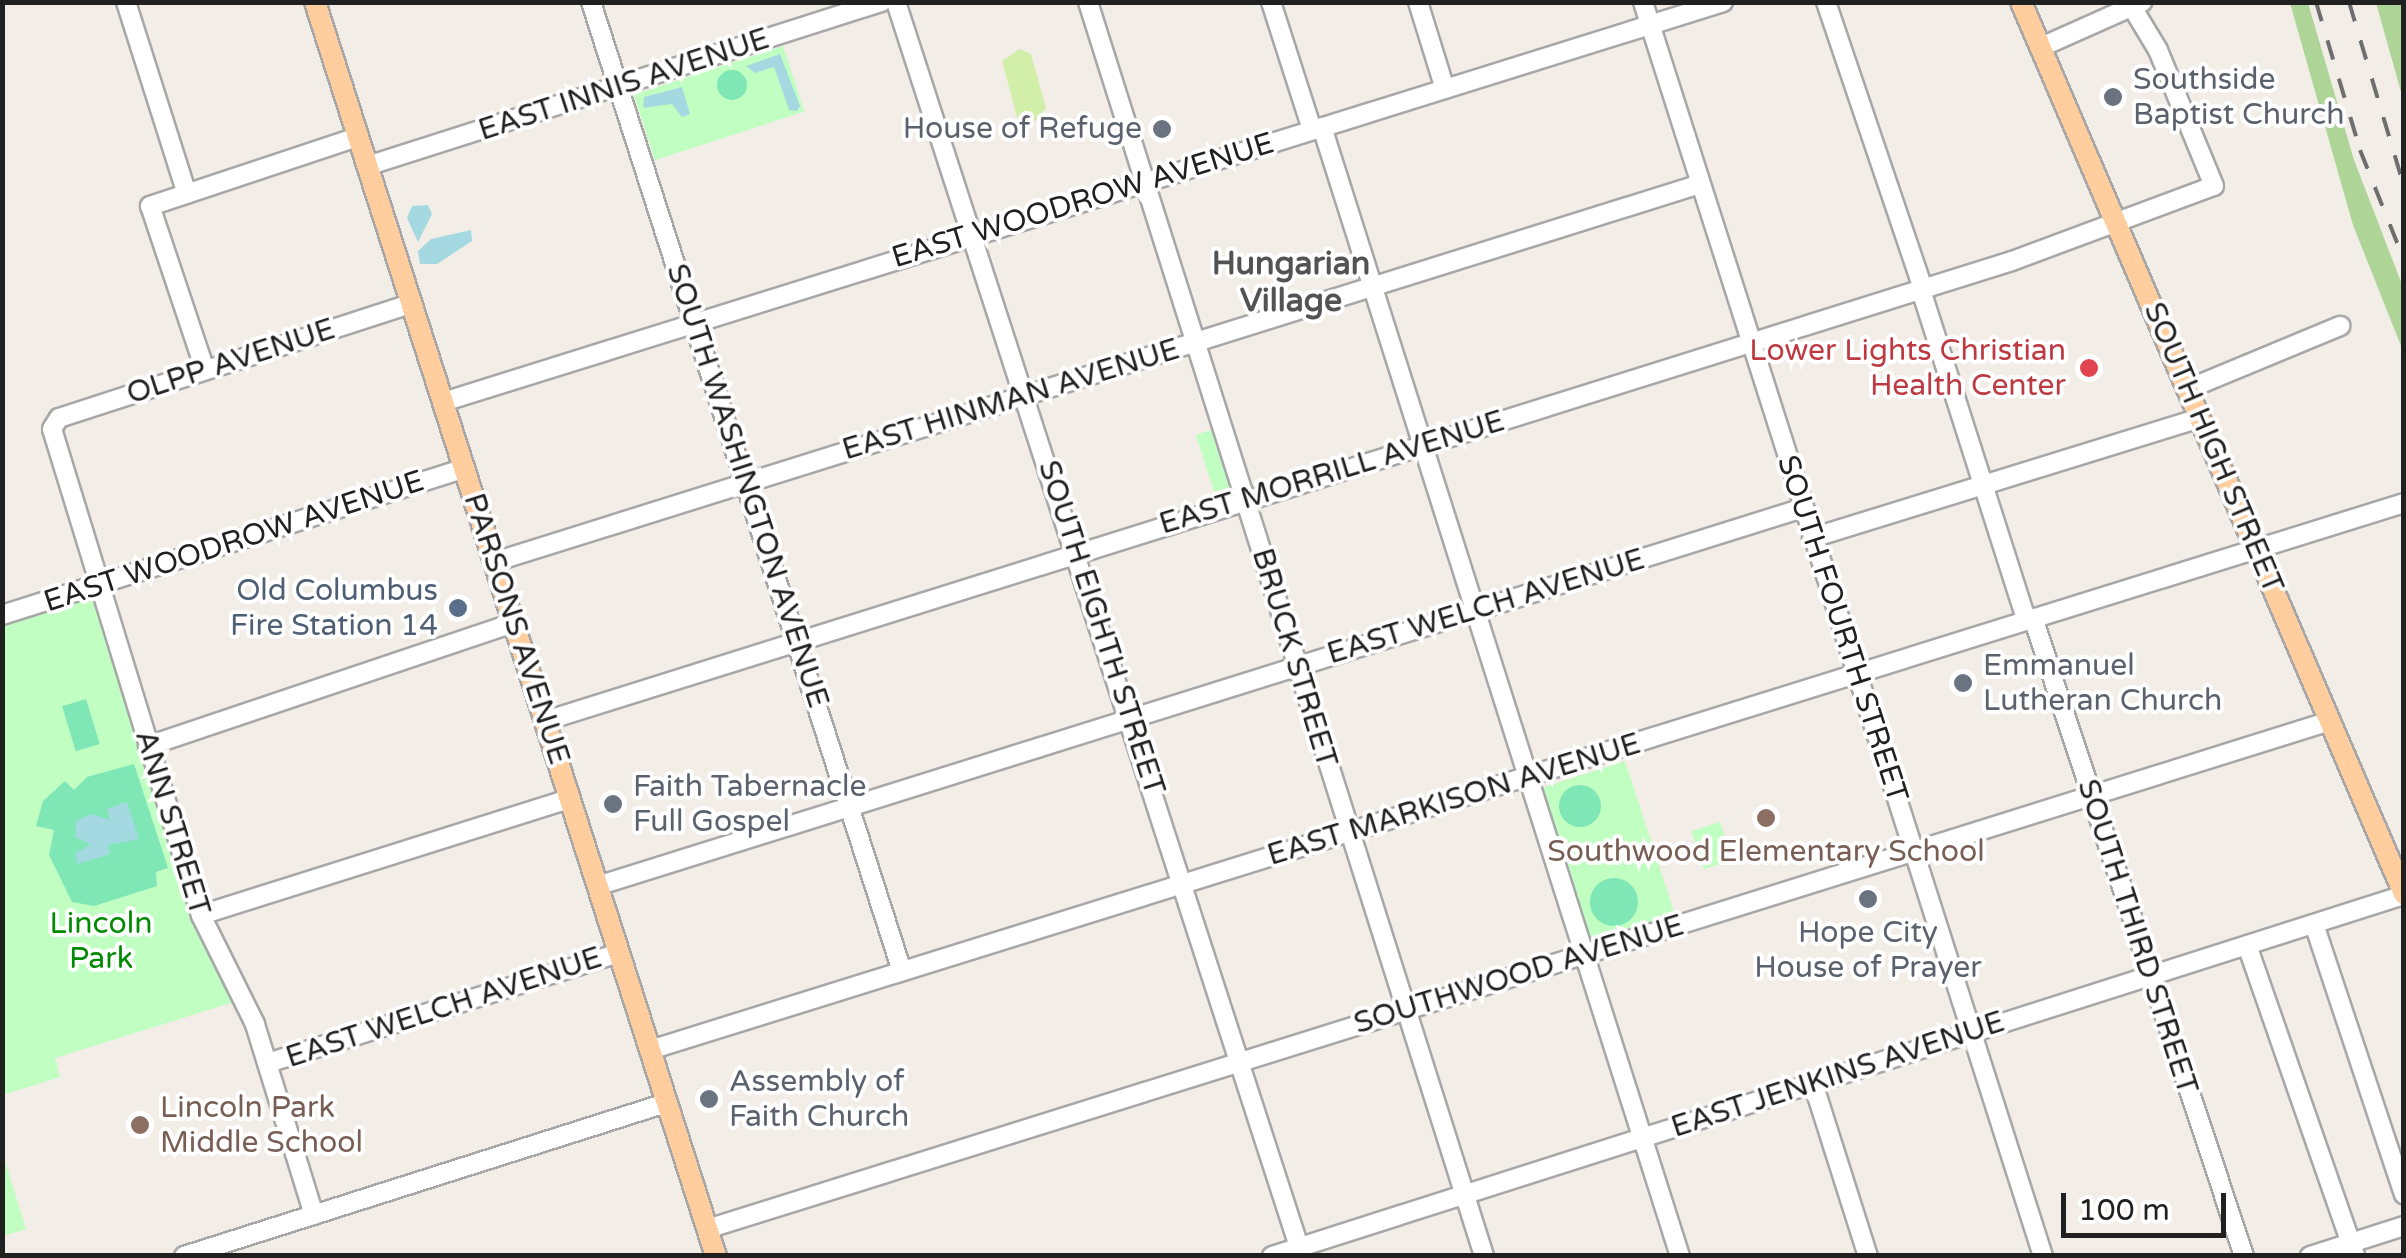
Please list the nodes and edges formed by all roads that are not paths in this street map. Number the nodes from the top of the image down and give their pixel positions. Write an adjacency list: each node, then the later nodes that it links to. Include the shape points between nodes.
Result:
1 (126, 2): 23 (street)
2 (314, 2): 19 (main road, PARSONS AVENUE)
3 (591, 2): 16 (street, SOUTH WASHINGTON AVENUE)
4 (881, 2): 16 (street, EAST INNIS AVENUE)
5 (896, 2): 25 (street, SOUTH EIGHTH STREET)
6 (1088, 2): 21 (street, BRUCK STREET)
7 (1271, 2): 18 (street)
8 (1418, 2): 17 (street)
9 (1643, 2): 14 (street, SOUTH FOURTH STREET)
10 (1723, 2): 14 (street, EAST WOODROW AVENUE)
11 (1826, 2): 27 (street, SOUTH THIRD STREET)
12 (2021, 2): 15 (main road, SOUTH HIGH STREET)
13 (2134, 4): 15 (street); 24 (street, EAST MORRILL AVENUE, via 2214,186)
14 (1650, 25): 17 (street, EAST WOODROW AVENUE); 22 (street, SOUTH FOURTH STREET)
15 (2040, 47): 24 (main road, SOUTH HIGH STREET)
16 (618, 86): 20 (street, EAST INNIS AVENUE); 29 (street, SOUTH WASHINGTON AVENUE)
17 (1445, 89): 18 (street, EAST WOODROW AVENUE)
18 (1317, 128): 21 (street, EAST WOODROW AVENUE); 26 (street)
19 (358, 137): 20 (main road, PARSONS AVENUE); 23 (street)
20 (368, 166): 28 (main road, PARSONS AVENUE)
21 (1144, 182): 25 (street, EAST WOODROW AVENUE); 31 (street, BRUCK STREET)
22 (1700, 184): 26 (street, EAST HINMAN AVENUE); 32 (street, SOUTH FOURTH STREET)
23 (187, 194): 33 (street, via 150,206)
24 (2118, 226): 27 (street, EAST MORRILL AVENUE); 34 (main road, SOUTH HIGH STREET)
25 (974, 235): 29 (street, EAST WOODROW AVENUE); 35 (street, SOUTH EIGHTH STREET)
26 (1372, 287): 31 (street, EAST HINMAN AVENUE); 39 (street)
27 (1922, 289): 32 (street, EAST MORRILL AVENUE); 42 (street, SOUTH THIRD STREET)
28 (412, 303): 33 (street, OLPP AVENUE); 36 (main road, PARSONS AVENUE)
29 (696, 322): 36 (street, EAST WOODROW AVENUE); 41 (street, SOUTH WASHINGTON AVENUE)
30 (2340, 326): 34 (street)
31 (1195, 342): 35 (street, EAST HINMAN AVENUE); 43 (street, BRUCK STREET)
32 (1750, 343): 39 (street, EAST MORRILL AVENUE); 45 (street, SOUTH FOURTH STREET)
33 (205, 370): 38 (street, OLPP AVENUE)
34 (2188, 388): 37 (main road, SOUTH HIGH STREET)
35 (1026, 394): 41 (street, EAST HINMAN AVENUE); 48 (street, SOUTH EIGHTH STREET)
36 (444, 402): 40 (main road, PARSONS AVENUE)
37 (2200, 418): 42 (street); 47 (main road, SOUTH HIGH STREET)
38 (53, 424): 50 (street, ANN STREET)
39 (1423, 445): 43 (street, EAST MORRILL AVENUE); 51 (street)
40 (464, 468): 49 (main road, PARSONS AVENUE); 50 (street, EAST WOODROW AVENUE)
41 (746, 482): 49 (street, EAST HINMAN AVENUE); 55 (street, SOUTH WASHINGTON AVENUE)
42 (1983, 485): 46 (street); 53 (street, SOUTH THIRD STREET)
43 (1244, 500): 48 (street, EAST MORRILL AVENUE); 56 (street, BRUCK STREET)
44 (2404, 503): 47 (street, EAST MARKISON AVENUE)
45 (1802, 508): 46 (street, SOUTH FOURTH STREET); 51 (street, EAST WELCH AVENUE)
46 (1812, 538): 57 (street, SOUTH FOURTH STREET)
47 (2257, 549): 53 (street, EAST MARKISON AVENUE); 60 (main road, SOUTH HIGH STREET)
48 (1077, 554): 55 (street, EAST MORRILL AVENUE); 58 (street, SOUTH EIGHTH STREET)
49 (494, 562): 54 (main road, PARSONS AVENUE)
50 (98, 585): 52 (street, EAST WOODROW AVENUE); 61 (street, ANN STREET)
51 (1474, 611): 56 (street, EAST WELCH AVENUE); 62 (street)
52 (2, 616)
53 (2030, 619): 57 (street, EAST MARKISON AVENUE); 63 (street, SOUTH THIRD STREET)
54 (513, 623): 59 (main road, PARSONS AVENUE); 61 (street)
55 (797, 641): 59 (street, EAST MORRILL AVENUE); 65 (street, SOUTH WASHINGTON AVENUE)
56 (1296, 667): 58 (street, EAST WELCH AVENUE); 66 (street, BRUCK STREET)
57 (1855, 673): 62 (street, EAST MARKISON AVENUE); 67 (street, SOUTH FOURTH STREET)
58 (1130, 719): 65 (street, EAST WELCH AVENUE); 69 (street, SOUTH EIGHTH STREET)
59 (545, 721): 64 (main road, PARSONS AVENUE)
60 (2330, 721): 63 (street, SOUTHWOOD AVENUE); 68 (main road, SOUTH HIGH STREET)
61 (148, 746): 72 (street, ANN STREET)
62 (1526, 777): 66 (street, EAST MARKISON AVENUE); 76 (street)
63 (2090, 796): 67 (street, SOUTHWOOD AVENUE); 78 (street, SOUTH THIRD STREET)
64 (570, 799): 70 (main road, PARSONS AVENUE); 72 (street)
65 (850, 806): 70 (street, EAST WELCH AVENUE); 77 (street, SOUTH WASHINGTON AVENUE)
66 (1349, 832): 69 (street, EAST MARKISON AVENUE); 79 (street, BRUCK STREET)
67 (1912, 851): 76 (street, SOUTHWOOD AVENUE); 80 (street, SOUTH FOURTH STREET)
68 (2396, 853): 71 (main road, SOUTH HIGH STREET)
69 (1183, 884): 77 (street, EAST MARKISON AVENUE); 82 (street, SOUTH EIGHTH STREET)
70 (597, 886): 75 (main road, PARSONS AVENUE)
71 (2404, 894): 73 (street, EAST JENKINS AVENUE)
72 (200, 915): 83 (street, ANN STREET)
73 (2314, 924): 74 (street, EAST JENKINS AVENUE); 87 (street)
74 (2247, 944): 78 (street, EAST JENKINS AVENUE); 92 (street)
75 (619, 953): 81 (main road, PARSONS AVENUE); 83 (street, EAST WELCH AVENUE)
76 (1584, 955): 79 (street, SOUTHWOOD AVENUE); 86 (street)
77 (898, 972): 81 (street, EAST MARKISON AVENUE)
78 (2148, 976): 80 (street, EAST JENKINS AVENUE); 101 (street, SOUTH THIRD STREET)
79 (1405, 1011): 82 (street, SOUTHWOOD AVENUE); 88 (street, BRUCK STREET)
80 (1970, 1032): 84 (street, EAST JENKINS AVENUE); 100 (street, SOUTH FOURTH STREET)
81 (650, 1050): 85 (main road, PARSONS AVENUE)
82 (1239, 1062): 91 (street, SOUTHWOOD AVENUE); 93 (street, SOUTH EIGHTH STREET)
83 (268, 1064): 89 (street, ANN STREET)
84 (1813, 1083): 86 (street, EAST JENKINS AVENUE); 99 (street)
85 (666, 1103): 89 (street); 91 (main road, PARSONS AVENUE)
86 (1643, 1138): 88 (street, EAST JENKINS AVENUE); 98 (street)
87 (2404, 1194)
88 (1464, 1195): 93 (street, EAST JENKINS AVENUE); 97 (street, BRUCK STREET)
89 (314, 1215): 94 (street)
90 (2404, 1226): 92 (street)
91 (708, 1229): 95 (main road, PARSONS AVENUE)
92 (2352, 1249): 102 (street)
93 (1301, 1251): 96 (street, EAST JENKINS AVENUE)
94 (184, 1256)
95 (716, 1256)
96 (1272, 1256)
97 (1484, 1256)
98 (1680, 1256)
99 (1868, 1256)
100 (2043, 1256)
101 (2244, 1256)
102 (2310, 1256)

